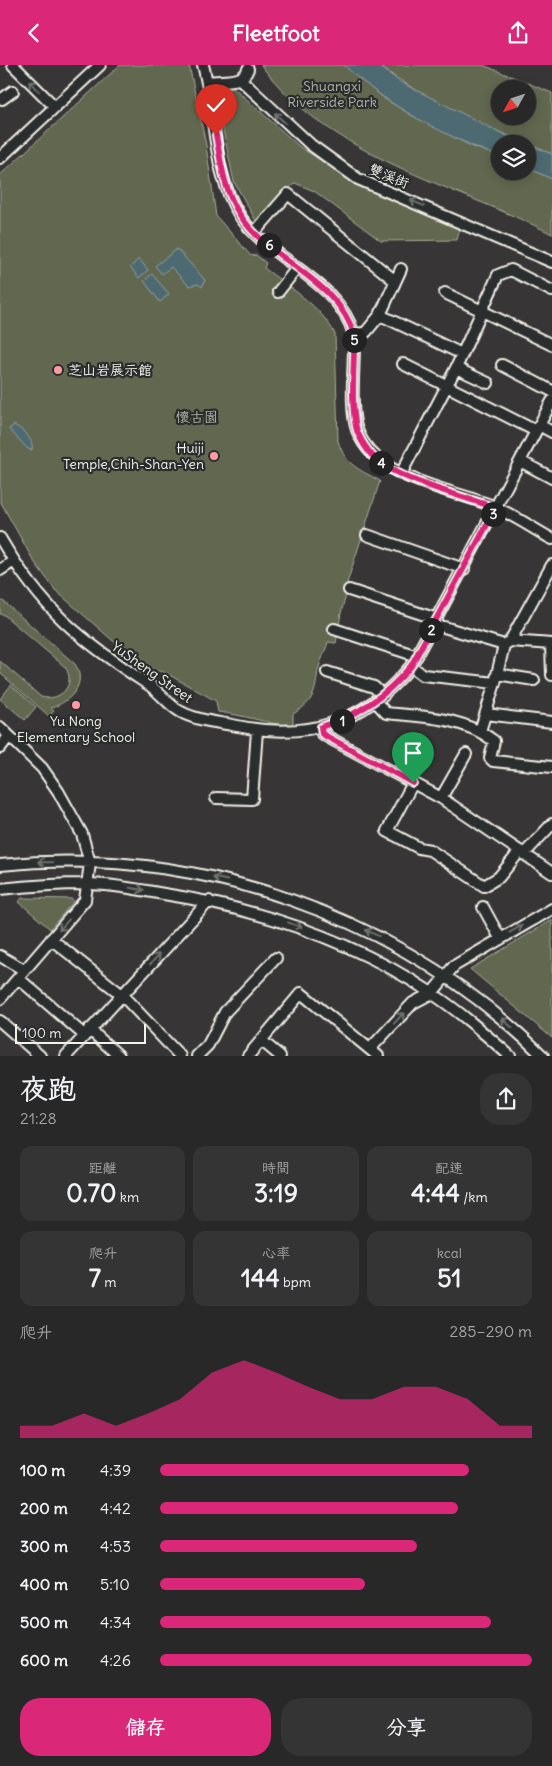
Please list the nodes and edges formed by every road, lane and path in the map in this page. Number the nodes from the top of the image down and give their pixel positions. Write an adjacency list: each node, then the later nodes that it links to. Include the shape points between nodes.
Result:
1 (13, 65): 10 (street, one-way to 1)
2 (100, 65): 10 (street)
3 (203, 65): 7 (street)
4 (252, 67): 5 (street); 6 (street)
5 (223, 79): 6 (street); 7 (street)
6 (240, 79): 13 (street, 雙溪街, one-way to 6, via 358,179 311,145)
7 (207, 83): 12 (street, via 229,195)
8 (13, 91): 9 (street)
9 (1, 99)
10 (55, 107): 11 (street)
11 (0, 158)
12 (254, 233): 14 (street); 16 (street, via 288,194)
13 (552, 262)
14 (297, 268): 18 (street); 22 (street, via 345,311)
15 (400, 269): 16 (street)
16 (394, 279): 21 (street)
17 (552, 291): 20 (street, via 512,270 498,275)
18 (278, 292)
19 (444, 293): 20 (street)
20 (482, 311): 23 (street); 24 (street)
21 (380, 315): 22 (street, via 366,332); 24 (street)
22 (354, 335): 35 (street, via 356,429 378,462)
23 (552, 345)
24 (462, 354): 27 (street)
25 (403, 364): 29 (street)
26 (502, 365): 30 (street)
27 (456, 368): 28 (street); 29 (street)
28 (488, 383)
29 (446, 385): 32 (street); 35 (street)
30 (552, 391)
31 (552, 401): 32 (street)
32 (538, 428): 33 (street); 34 (street)
33 (552, 432)
34 (520, 461): 36 (street); 37 (street)
35 (401, 474): 37 (street)
36 (552, 478)
37 (496, 508): 40 (street); 43 (street, YuSheng Street)
38 (367, 535): 43 (street)
39 (0, 538): 41 (street)
40 (552, 539)
41 (14, 561): 44 (street); 61 (street, YuSheng Street, via 40,599 62,621 114,663 162,695 178,711)
42 (552, 565): 48 (street)
43 (464, 569): 46 (street, YuSheng Street)
44 (0, 570)
45 (349, 590): 46 (street)
46 (436, 622): 48 (street); 50 (street, YuSheng Street)
47 (334, 629): 50 (street)
48 (507, 643): 49 (street); 54 (street)
49 (552, 644): 53 (street)
50 (417, 656): 51 (street, YuSheng Street)
51 (411, 666): 54 (street, via 423,675); 56 (street, YuSheng Street)
52 (328, 672): 56 (street, via 374,687)
53 (552, 675)
54 (496, 678): 55 (street); 57 (street)
55 (534, 680)
56 (380, 699): 60 (street, YuSheng Street, via 342,721); 62 (street, via 386,713 453,720)
57 (486, 714): 58 (street); 62 (street)
58 (552, 722)
59 (0, 727): 63 (street)
60 (321, 727): 61 (street, YuSheng Street, via 298,731); 67 (street, via 322,734)
61 (257, 731): 68 (street, via 252,799)
62 (480, 731): 66 (street, via 495,743 491,760)
63 (9, 736): 64 (street); 72 (street, via 42,768 58,791 82,834)
64 (0, 748)
65 (466, 754): 69 (street)
66 (552, 767)
67 (413, 783): 69 (street); 71 (street, via 388,831 419,849 430,850 484,886 499,877)
68 (216, 798)
69 (441, 798): 71 (street)
70 (552, 824): 71 (street)
71 (522, 852): 74 (street)
72 (90, 863): 73 (street, one-way to 73); 75 (street); 85 (street, one-way to 72, via 383,938 298,901 188,873)
73 (0, 865)
74 (552, 873)
75 (88, 884): 76 (street); 77 (street, one-way to 77); 81 (street, one-way to 81, via 86,901)
76 (0, 889)
77 (209, 901): 86 (street, one-way to 86, via 268,915 316,933 365,955); 87 (street, one-way to 77)
78 (483, 907): 80 (street)
79 (552, 909): 80 (street, one-way to 79)
80 (500, 938): 85 (street, via 454,966)
81 (51, 939): 84 (street); 87 (street)
82 (0, 956): 84 (street)
83 (276, 958): 97 (street, via 225,1012 208,1045)
84 (21, 974): 88 (street); 90 (street)
85 (447, 976): 86 (street); 101 (street, one-way to 85, via 501,1017)
86 (432, 993): 92 (street, one-way to 86, via 413,1003); 100 (street)
87 (122, 995): 90 (street); 96 (street)
88 (0, 999)
89 (0, 1021): 93 (street)
90 (86, 1032): 94 (street); 95 (street)
91 (261, 1040): 92 (street, via 301,993); 98 (street); 99 (street)
92 (374, 1053)
93 (40, 1056)
94 (66, 1056)
95 (119, 1056)
96 (180, 1056)
97 (197, 1056)
98 (248, 1056)
99 (280, 1056)
100 (510, 1056)
101 (543, 1056)

